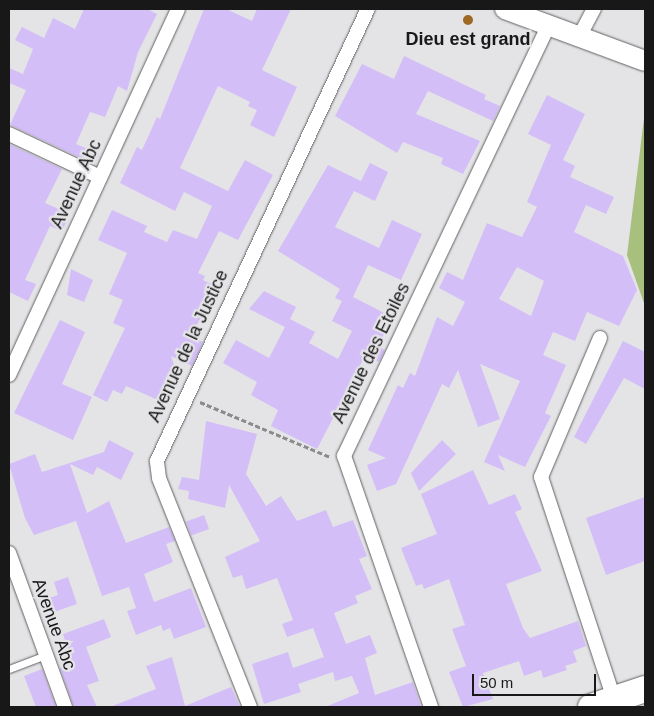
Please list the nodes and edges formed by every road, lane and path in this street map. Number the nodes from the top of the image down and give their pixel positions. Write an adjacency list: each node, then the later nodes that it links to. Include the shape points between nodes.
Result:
1 (178, 9): 9 (street, Avenue Abc)
2 (368, 9): 12 (street, Avenue de la Justice)
3 (505, 9): 5 (main road)
4 (594, 9): 6 (street)
5 (548, 26): 6 (main road); 13 (street, Avenue des Etoiles, via 346,448)
6 (579, 38): 7 (main road)
7 (645, 61)
8 (9, 134): 9 (street)
9 (100, 177): 11 (street, Avenue Abc)
10 (600, 338): 18 (street, via 541,477)
11 (9, 375)
12 (184, 396): 13 (path); 20 (street, Avenue de la Justice, via 157,469)
13 (344, 463): 21 (street)
14 (9, 553): 15 (street, Avenue Abc)
15 (46, 655): 16 (lane); 19 (street, Avenue Abc)
16 (9, 669)
17 (645, 689): 18 (highway)
18 (602, 703)
19 (65, 707)
20 (250, 707)
21 (431, 707)

